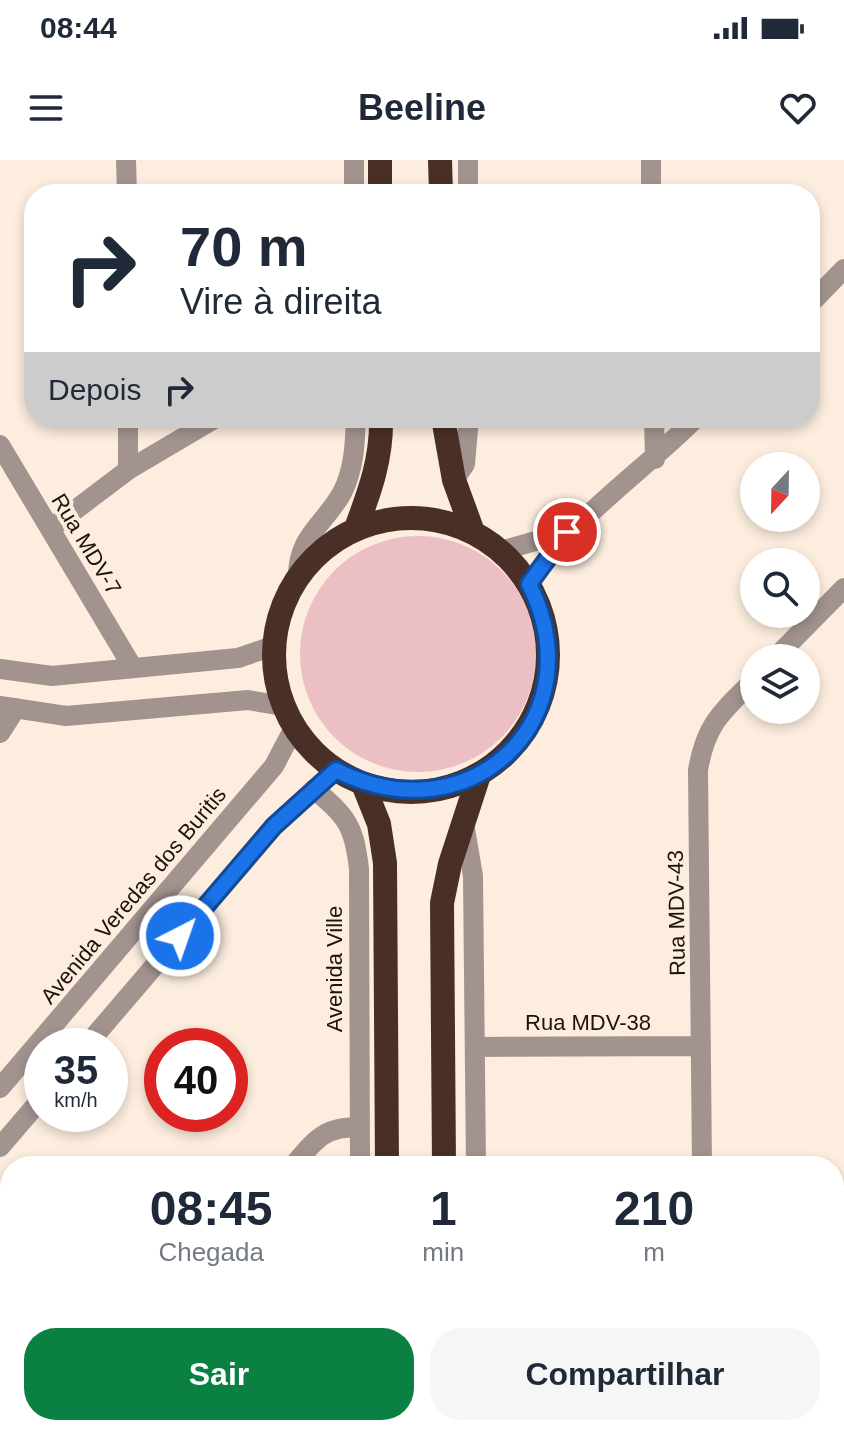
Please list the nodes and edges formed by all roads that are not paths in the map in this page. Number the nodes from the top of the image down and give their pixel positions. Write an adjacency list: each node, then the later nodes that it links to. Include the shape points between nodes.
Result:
1 (113, 160): 7 (street)
2 (354, 160): 8 (street)
3 (380, 160): 9 (highway)
4 (440, 160): 10 (highway)
5 (468, 160): 11 (street)
6 (651, 160): 12 (street)
7 (127, 178)
8 (354, 184)
9 (380, 184)
10 (441, 184)
11 (468, 184)
12 (651, 184)
13 (844, 269): 14 (street)
14 (820, 294)
15 (128, 428): 25 (street)
16 (199, 428): 25 (street)
17 (355, 428): 32 (street, via 351,471 341,494 301,546)
18 (381, 428): 27 (highway, via 374,480)
19 (445, 428): 26 (highway)
20 (468, 428): 26 (street, via 465,464)
21 (654, 428): 24 (street)
22 (686, 428): 24 (street)
23 (0, 445): 28 (street, Rua MDV-7)
24 (655, 459): 30 (street)
25 (128, 470): 28 (street)
26 (454, 480): 29 (highway)
27 (356, 528): 29 (highway, via 394,518 438,520); 32 (highway, via 325,547)
28 (50, 529): 37 (street, Rua MDV-7)
29 (473, 532): 31 (highway)
30 (567, 532): 31 (street); 33 (street)
31 (504, 550): 33 (highway)
32 (298, 576): 36 (highway, via 281,608)
33 (529, 584): 44 (highway, via 549,642 547,683 533,721)
34 (844, 588): 35 (street)
35 (789, 644)
36 (273, 646): 37 (street, via 238,658); 41 (highway, via 275,676)
37 (133, 668): 38 (street, via 52,676)
38 (0, 669)
39 (740, 694): 49 (street, Rua MDV-43, via 703,739 698,770)
40 (8, 707): 41 (street, via 66,716 248,700); 42 (street)
41 (288, 717): 43 (highway, via 313,751); 51 (street, Avenida Veredas dos Buritis, via 274,766)
42 (0, 733)
43 (336, 770): 45 (highway); 46 (street)
44 (479, 775): 45 (highway, via 442,789 409,793); 47 (highway)
45 (363, 784): 57 (highway, via 379,824 385,863)
46 (314, 789): 48 (street, via 274,826); 53 (street, Avenida Ville, via 345,815 355,836)
47 (464, 822): 50 (street, via 473,876); 58 (highway, via 442,903)
48 (101, 1028)
49 (701, 1046): 50 (street, Rua MDV-38); 60 (street, Rua MDV-43)
50 (475, 1047): 59 (street)
51 (0, 1088)
52 (24, 1119): 54 (street)
53 (360, 1127): 55 (street, via 336,1127); 56 (street, Avenida Ville)
54 (0, 1147)
55 (302, 1156)
56 (360, 1156)
57 (387, 1156)
58 (444, 1156)
59 (476, 1156)
60 (702, 1156)

